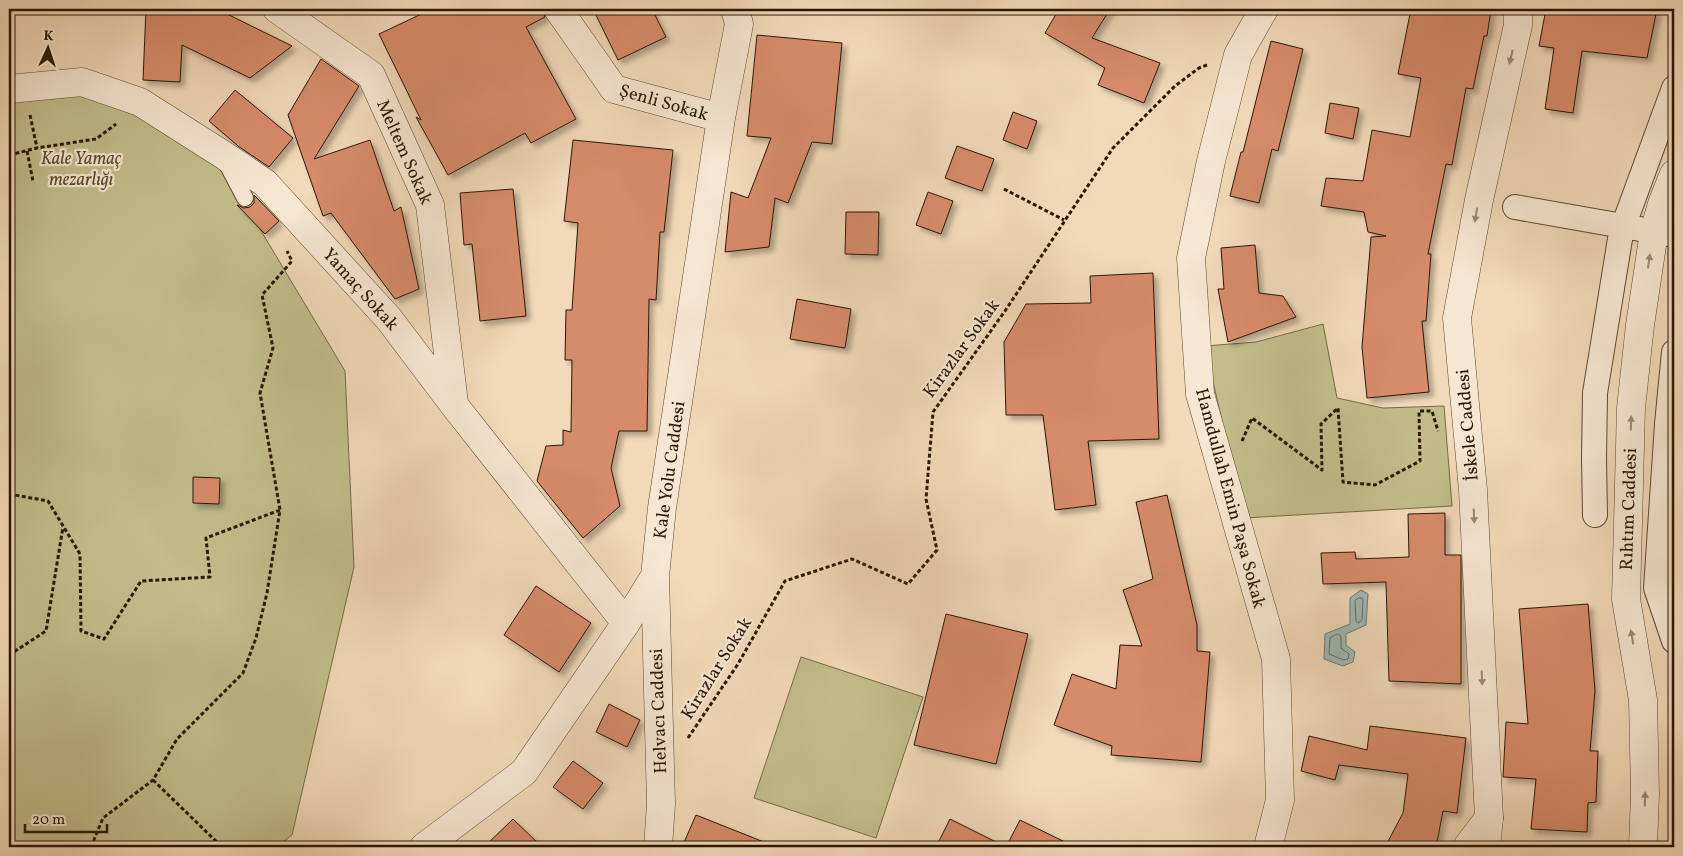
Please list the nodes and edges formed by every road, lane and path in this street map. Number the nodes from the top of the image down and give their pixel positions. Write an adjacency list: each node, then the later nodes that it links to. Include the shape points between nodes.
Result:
1 (278, 9): 26 (street, Meltem Sokak, via 371,75 430,204)
2 (558, 9): 11 (street, Şenli Sokak, via 614,89)
3 (735, 9): 11 (street, Kale Yolu Caddesi, via 738,24)
4 (1264, 9): 6 (street, Hamdullah Emin Paşa Sokak)
5 (1518, 9): 39 (street, İskele Caddesi, one-way to 39, via 1518,25 1479,200 1457,318 1472,490)
6 (1238, 55): 21 (path, Kirazlar Sokak, via 1199,68 1176,86 1113,148); 44 (street, Hamdullah Emin Paşa Sokak, via 1191,258 1200,394 1276,659 1280,800)
7 (1674, 88): 22 (street)
8 (9, 89): 9 (street, Yamaç Sokak, via 82,82)
9 (140, 102): 12 (path, via 96,139); 14 (street, Yamaç Sokak)
10 (28, 110): 12 (path)
11 (721, 118): 33 (street, Kale Yolu Caddesi)
12 (37, 148): 13 (path)
13 (27, 151): 15 (path); 17 (path)
14 (222, 154): 19 (lane); 26 (street, Yamaç Sokak, via 265,183 389,319)
15 (9, 155)
16 (1674, 174): 23 (street, Rıhtım Caddesi, via 1662,204)
17 (33, 180)
18 (1004, 189): 21 (path)
19 (244, 198)
20 (1514, 207): 22 (street)
21 (1064, 220): 37 (path, Kirazlar Sokak, via 1005,311 932,412 926,499 937,550 908,584 852,559 784,580 738,664)
22 (1622, 227): 23 (street); 31 (street, via 1595,393)
23 (1664, 234): 47 (street, Rıhtım Caddesi, one-way to 23, via 1643,700 1626,599 1631,408 1640,325)
24 (283, 243): 30 (path, via 292,260 262,295 273,348 260,394)
25 (1674, 352): 35 (street, via 1656,588)
26 (454, 405): 34 (street, Yamaç Sokak)
27 (1438, 434): 28 (path, via 1432,411 1419,411 1420,461 1375,485 1343,482 1338,408 1321,424 1322,470 1252,418)
28 (1242, 443)
29 (9, 494): 32 (path, via 48,501)
30 (280, 510): 32 (path, via 206,538 210,577 141,581 104,640 81,631 80,554); 38 (path, via 267,593 243,674 177,739)
31 (1595, 515)
32 (64, 527): 36 (path, via 46,631)
33 (654, 576): 34 (street, Kale Yolu Caddesi); 43 (street, Helvacı Caddesi, via 661,804)
34 (626, 623): 42 (street, Kale Yolu Caddesi, via 524,772)
35 (1674, 641)
36 (9, 655)
37 (688, 739)
38 (153, 780): 40 (path, via 103,818); 41 (path)
39 (1489, 818): 45 (street); 46 (street, İskele Caddesi)
40 (91, 847)
41 (222, 847)
42 (424, 847)
43 (658, 847)
44 (1268, 847)
45 (1467, 847)
46 (1486, 847)
47 (1643, 847)

